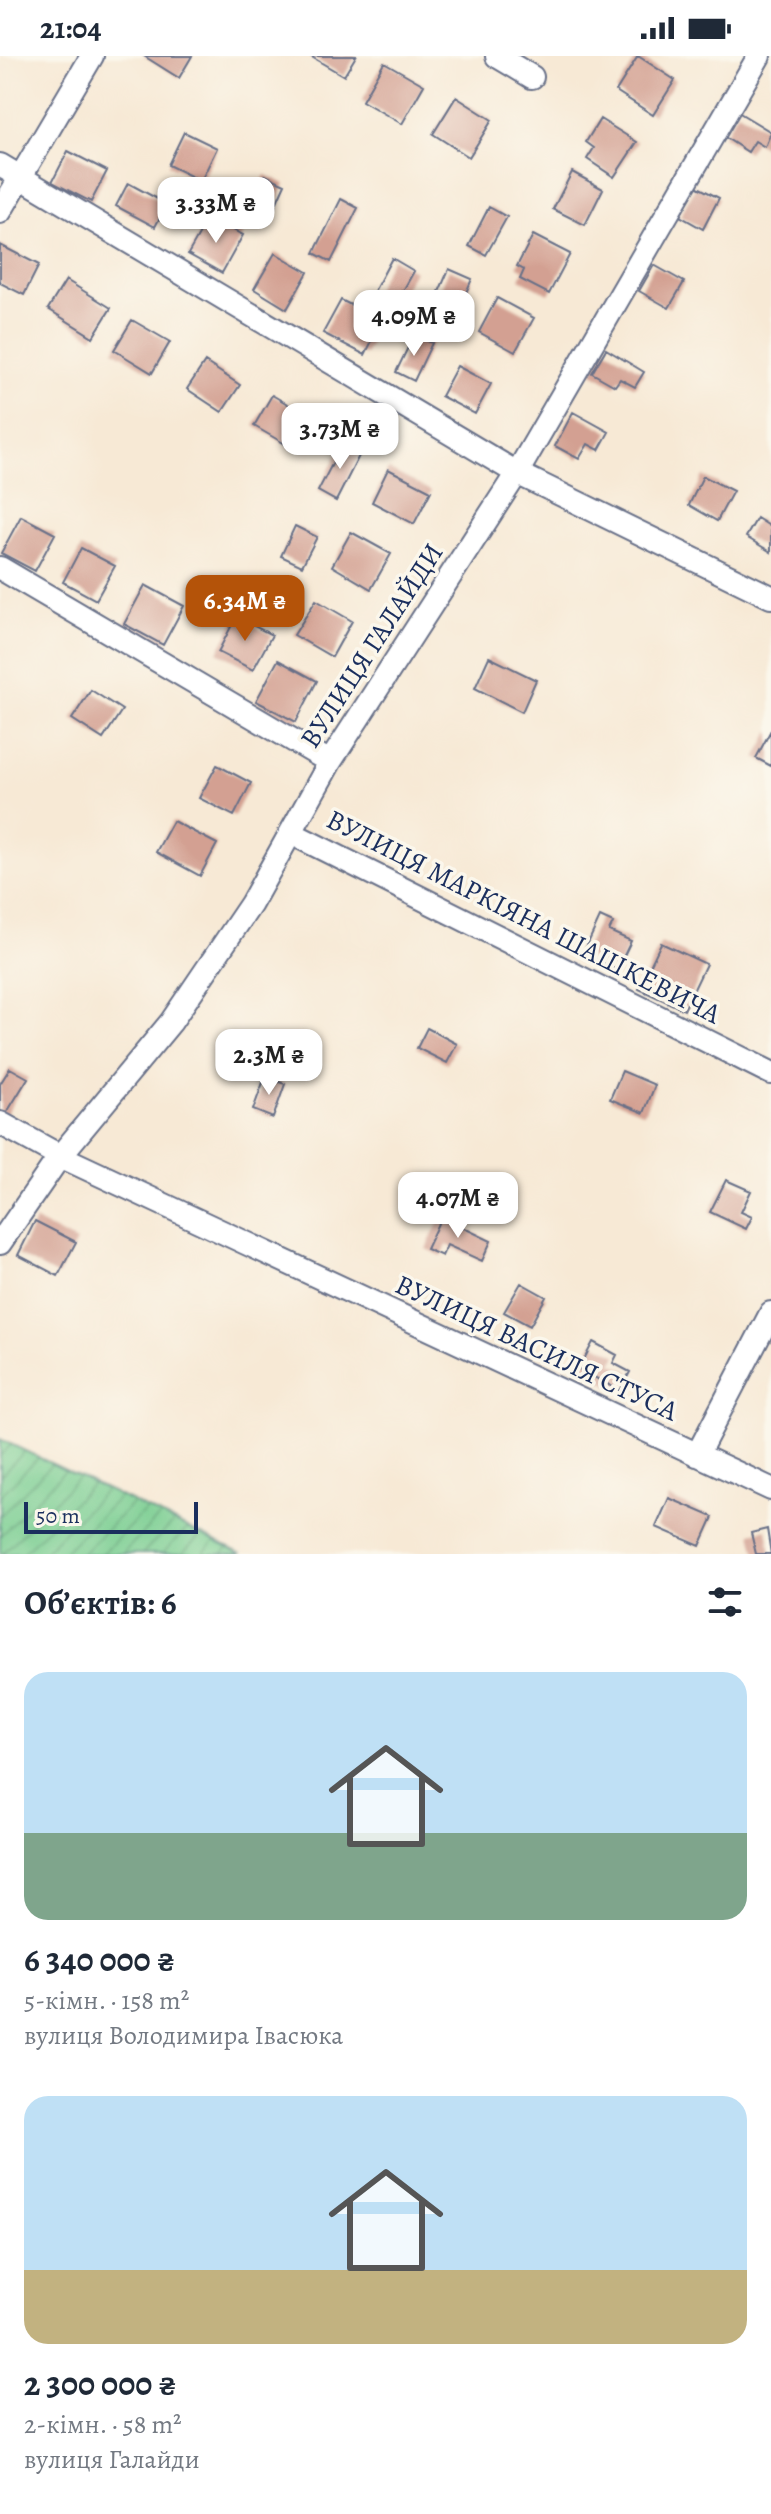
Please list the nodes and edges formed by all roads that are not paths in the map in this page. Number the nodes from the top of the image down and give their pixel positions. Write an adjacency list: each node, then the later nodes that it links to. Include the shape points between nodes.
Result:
1 (92, 56): 6 (street)
2 (497, 56): 4 (street)
3 (759, 56): 8 (street, ВУЛИЦЯ ГАЛАЙДИ)
4 (532, 77)
5 (0, 165): 6 (street)
6 (21, 176): 7 (street); 8 (street)
7 (0, 212)
8 (517, 473): 10 (street); 11 (street, ВУЛИЦЯ ГАЛАЙДИ)
9 (0, 568): 11 (street)
10 (771, 597)
11 (330, 762): 12 (street, ВУЛИЦЯ ГАЛАЙДИ)
12 (293, 834): 13 (street, ВУЛИЦЯ МАРКІЯНА ШАШКЕВИЧА); 15 (street, ВУЛИЦЯ ГАЛАЙДИ, via 171,1022)
13 (771, 1073)
14 (0, 1123): 15 (street, ВУЛИЦЯ ВАСИЛЯ СТУСА)
15 (60, 1156): 16 (street, ВУЛИЦЯ ГАЛАЙДИ); 18 (street, ВУЛИЦЯ ВАСИЛЯ СТУСА)
16 (0, 1243)
17 (771, 1313): 18 (street)
18 (697, 1455): 19 (street, ВУЛИЦЯ ВАСИЛЯ СТУСА)
19 (771, 1489)

